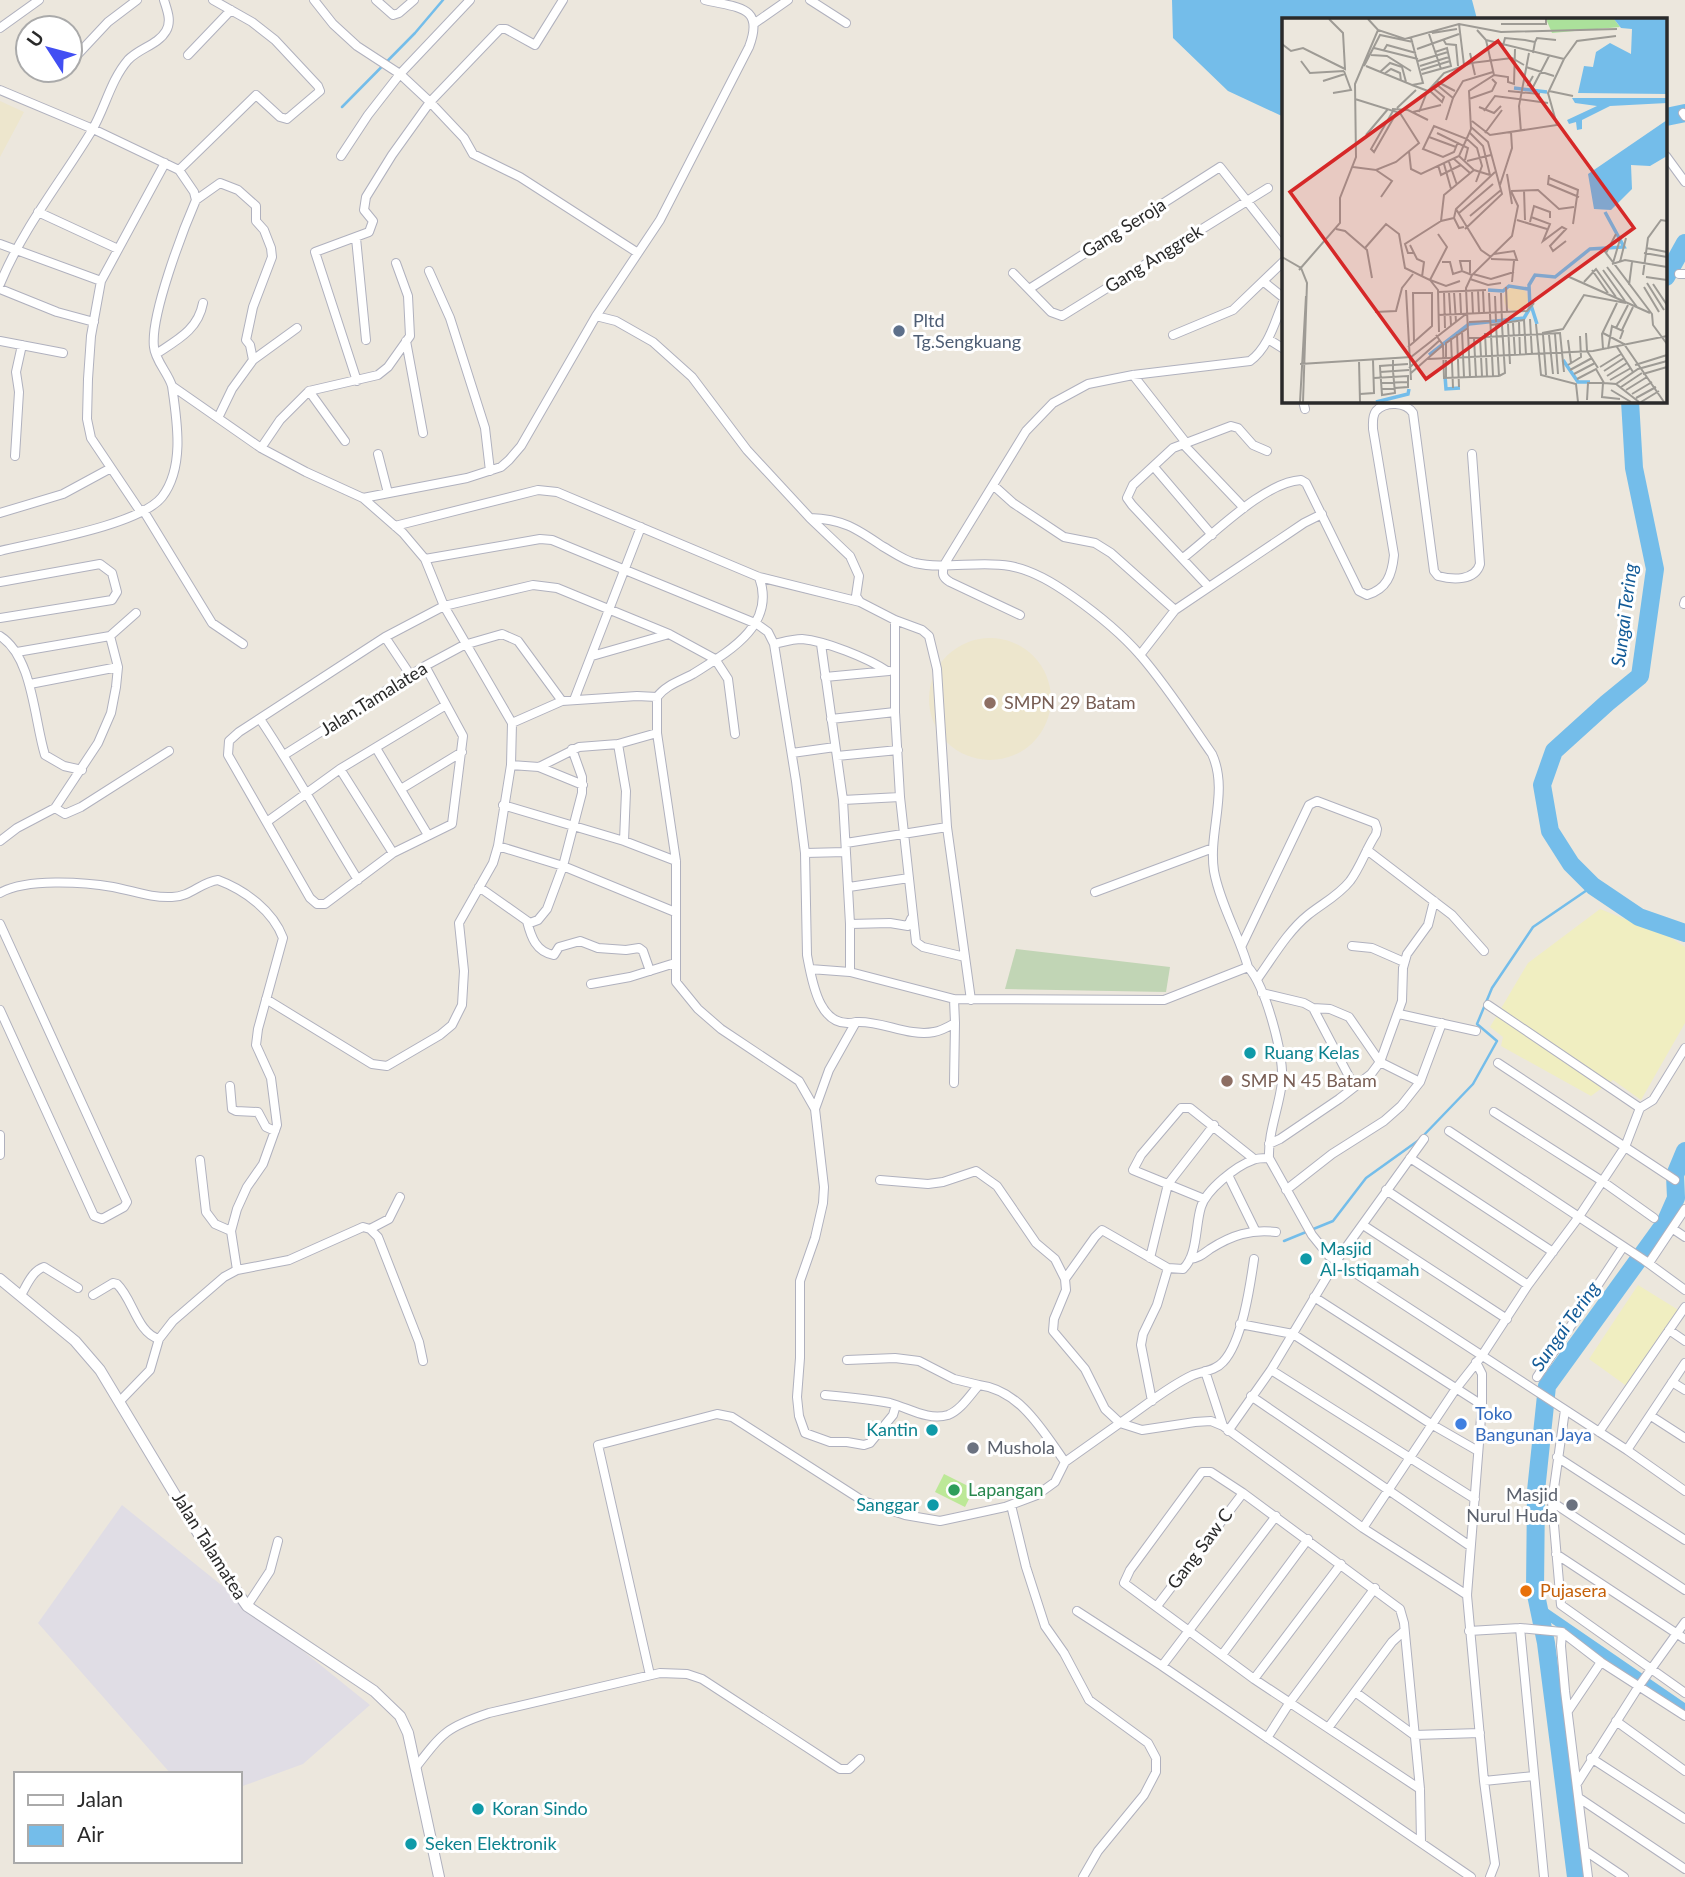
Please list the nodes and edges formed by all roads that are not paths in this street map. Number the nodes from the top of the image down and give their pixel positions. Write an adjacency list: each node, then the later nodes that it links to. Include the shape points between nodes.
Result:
1 (39, 0): 16 (street)
2 (137, 0): 17 (street)
3 (164, 0): 22 (street, via 167,30 128,60)
4 (213, 0): 13 (street)
5 (314, 0): 19 (street, via 357,46)
6 (376, 0): 7 (street, via 393,15)
7 (414, 0)
8 (470, 0): 19 (street)
9 (563, 0): 21 (street, via 535,45 500,29)
10 (705, 0): 14 (street, via 744,10)
11 (789, 0): 14 (street)
12 (810, 0): 15 (street)
13 (232, 10): 18 (street); 26 (street, via 275,40 320,91 287,119 256,95)
14 (755, 23): 37 (street, via 749,47 660,220)
15 (846, 23)
16 (0, 28)
17 (84, 48)
18 (188, 55)
19 (400, 74): 21 (street); 23 (street)
20 (0, 90): 22 (street)
21 (430, 102): 32 (street, via 366,197 364,210 373,221 369,232); 37 (street, via 473,154 520,177)
22 (93, 129): 25 (street); 31 (street)
23 (341, 156)
24 (1668, 159): 27 (street)
25 (165, 163): 26 (street); 35 (street)
26 (179, 170): 29 (street)
27 (1685, 183)
28 (1268, 188): 30 (street, Gang Anggrek)
29 (196, 200): 60 (street, via 156,320); 61 (street, via 220,183 238,190 256,206 256,221 271,247 272,257 246,340)
30 (1247, 202): 34 (street); 45 (street, Gang Anggrek, via 1062,316 1051,312); 45 (street, Gang Seroja, via 1220,167)
31 (38, 212): 35 (street); 36 (street)
32 (356, 238): 54 (street); 63 (street, via 316,252)
33 (0, 244): 36 (street)
34 (1282, 246)
35 (118, 249): 42 (street)
36 (13, 251): 42 (street); 44 (street)
37 (638, 253): 49 (street)
38 (396, 263): 56 (street, via 408,296 411,331)
39 (1282, 263): 43 (street)
40 (429, 271): 77 (street, via 450,318 485,428)
41 (1013, 273): 45 (street)
42 (101, 281): 50 (street)
43 (1264, 282): 46 (street); 52 (street, via 1233,310)
44 (0, 286): 50 (street, via 57,312)
45 (1029, 289)
46 (1282, 297)
47 (203, 303): 60 (street, via 193,327)
48 (1282, 304): 53 (street)
49 (596, 316): 77 (street, via 521,446); 85 (street, via 628,326 673,357 747,450)
50 (94, 322): 76 (street, via 87,419 90,438)
51 (296, 328): 61 (street)
52 (1172, 335)
53 (1268, 339): 58 (street); 62 (street, via 1250,361)
54 (366, 340)
55 (0, 341): 57 (street)
56 (406, 341): 63 (street, via 388,367); 67 (street)
57 (22, 345): 59 (street); 74 (street, via 16,372)
58 (1282, 348)
59 (63, 353)
60 (156, 354): 64 (street)
61 (253, 360): 66 (street)
62 (1133, 375): 69 (street); 78 (street, via 1088,384 1054,403 1027,431)
63 (357, 381): 65 (street)
64 (172, 386): 66 (street); 82 (street, via 178,448 174,467 164,495)
65 (309, 391): 68 (street); 70 (street, via 280,420)
66 (218, 418): 70 (street)
67 (423, 433)
68 (345, 441)
69 (1186, 444): 71 (street, via 1235,426 1249,442); 75 (street, via 1173,448); 81 (street)
70 (261, 448): 80 (street)
71 (1267, 451)
72 (378, 454): 79 (street)
73 (1472, 454): 84 (street, via 1480,564 1473,575 1450,578 1434,571 1409,407 1392,404 1373,417 1394,555 1390,576 1378,592 1367,595 1359,591)
74 (15, 456)
75 (1154, 467): 88 (street); 90 (street, via 1133,485 1127,498)
76 (111, 468): 82 (street); 83 (street, via 63,494)
77 (490, 471): 79 (street)
78 (993, 485): 92 (street); 99 (street, via 1064,537 1095,543 1111,553)
79 (388, 493): 80 (street)
80 (363, 498): 86 (street)
81 (1244, 508): 84 (street, via 1279,484 1301,480); 88 (street)
82 (142, 511): 89 (street, via 108,526); 110 (street, via 212,623)
83 (0, 513)
84 (1322, 514): 96 (street)
85 (810, 517): 92 (street, via 846,523 907,561); 97 (street, via 850,556 859,576 856,596)
86 (396, 526): 87 (street, via 538,490 557,492); 91 (street)
87 (642, 527): 93 (street); 94 (street)
88 (1212, 535): 90 (street)
89 (0, 551)
90 (1183, 558): 96 (street)
91 (425, 559): 93 (street, via 540,538 565,543); 98 (street)
92 (944, 565): 102 (street, via 944,578); 115 (street, via 985,562 1033,573 1086,606)
93 (624, 570): 100 (street); 105 (street)
94 (759, 577): 97 (street); 105 (street, via 764,594)
95 (0, 582): 103 (street, via 100,564 113,573 117,593 112,600)
96 (1208, 586): 99 (street)
97 (860, 602): 104 (street)
98 (444, 607): 100 (street, via 545,585); 109 (street); 112 (street)
99 (1175, 610): 115 (street)
100 (608, 611): 106 (street); 116 (street)
101 (136, 613): 108 (street)
102 (1020, 615)
103 (0, 617)
104 (894, 620): 120 (street); 156 (street, via 922,630 932,642)
105 (757, 624): 113 (street, via 768,632); 117 (street)
106 (669, 634): 116 (street); 117 (street)
107 (0, 636): 114 (street)
108 (110, 636): 114 (street); 119 (street)
109 (385, 637): 121 (street); 129 (street)
110 (243, 644)
111 (821, 644): 113 (street, via 796,639); 120 (street); 122 (street)
112 (464, 645): 118 (street, Jalan.Tamalatea); 126 (street, Jalan.Tamalatea, via 502,634 514,638); 131 (street)
113 (774, 645): 141 (street)
114 (17, 652): 123 (street)
115 (1140, 655): 163 (street, via 1216,763 1219,789)
116 (592, 656): 125 (street)
117 (715, 659): 124 (street); 133 (street, via 728,679)
118 (425, 666): 121 (street, Jalan.Tamalatea); 127 (street)
119 (118, 667): 123 (street); 145 (street, via 111,713)
120 (891, 671): 122 (street); 128 (street)
121 (411, 676): 142 (street, Jalan.Tamalatea)
122 (825, 677): 130 (street)
123 (30, 684): 145 (street, via 45,755)
124 (657, 697): 125 (street); 132 (street)
125 (574, 700): 126 (street)
126 (562, 701): 131 (street)
127 (446, 705): 135 (street); 140 (street, via 461,729)
128 (895, 712): 130 (street); 137 (street)
129 (260, 719): 142 (street); 154 (street, via 229,741 227,749)
130 (831, 719): 139 (street)
131 (512, 723): 143 (street)
132 (657, 733): 134 (street); 167 (street)
133 (735, 734)
134 (618, 744): 136 (street); 160 (street, via 626,791)
135 (376, 748): 146 (street); 148 (street)
136 (572, 749): 144 (street); 147 (street)
137 (898, 750): 139 (street); 150 (street)
138 (169, 751): 153 (street, via 81,807 65,814)
139 (836, 751): 141 (street); 151 (street)
140 (462, 752): 148 (street); 157 (street, via 452,824)
141 (792, 753): 166 (street)
142 (284, 755): 149 (street)
143 (510, 765): 144 (street); 152 (street)
144 (540, 767): 147 (street)
145 (82, 769): 153 (street)
146 (340, 769): 149 (street); 165 (street)
147 (583, 785): 155 (street)
148 (401, 789): 157 (street)
149 (306, 795): 154 (street); 170 (street)
150 (900, 797): 151 (street); 158 (street)
151 (843, 800): 162 (street)
152 (503, 805): 155 (street); 161 (street)
153 (55, 808): 159 (street)
154 (268, 821): 170 (street, via 313,901 325,904)
155 (573, 826): 160 (street); 168 (street)
156 (947, 828): 158 (street); 184 (street)
157 (428, 835): 165 (street)
158 (904, 835): 162 (street); 169 (street)
159 (0, 841)
160 (624, 841): 167 (street)
161 (498, 846): 168 (street); 171 (street)
162 (846, 848): 166 (street); 172 (street)
163 (1213, 848): 173 (street); 181 (street, via 1217,884)
164 (1367, 850): 175 (street); 181 (street, via 1377,829 1375,823 1317,801 1309,805); 191 (street, via 1338,895 1307,916)
165 (393, 853): 170 (street)
166 (805, 853): 188 (street)
167 (676, 861): 176 (street)
168 (563, 866): 176 (street); 178 (street, via 547,909 536,922)
169 (909, 878): 172 (street); 177 (street)
170 (358, 880)
171 (479, 887): 178 (street); 194 (street, via 459,923 464,971 458,1017 440,1035 387,1066 372,1064)
172 (849, 887): 180 (street)
173 (1095, 892)
174 (0, 893): 194 (street, via 34,884 73,884 172,897 189,894 210,881 225,883 275,919 284,938)
175 (1434, 901): 183 (street, via 1465,926); 185 (street, via 1428,925)
176 (675, 912): 186 (street)
177 (911, 919): 180 (street, via 908,926); 184 (street, via 919,945)
178 (527, 921): 189 (street, via 537,946 546,953 554,955 559,947 580,941 598,948 639,948)
179 (0, 924): 199 (street, via 127,1202 124,1208 102,1219 94,1216)
180 (850, 924): 190 (street)
181 (1241, 945): 187 (street)
182 (1352, 946): 185 (street, via 1372,948)
183 (1484, 951)
184 (965, 957): 196 (street)
185 (1405, 962): 200 (street)
186 (675, 963): 189 (street); 213 (street, via 676,982 698,1009 750,1050 792,1074)
187 (1248, 967): 191 (street); 196 (street, via 1164,1000)
188 (810, 969): 190 (street); 201 (street, via 825,1011 839,1023)
189 (650, 971): 192 (street)
190 (849, 972): 195 (street)
191 (1258, 978): 193 (street)
192 (591, 984)
193 (1262, 993): 198 (street); 220 (street, via 1282,1066)
194 (266, 999): 216 (street, via 256,1045 271,1078)
195 (954, 999): 196 (street); 202 (street)
196 (971, 1000)
197 (1488, 1005): 212 (street)
198 (1314, 1008): 206 (street, via 1349,1017); 211 (street)
199 (0, 1010)
200 (1399, 1014): 203 (street); 206 (street)
201 (856, 1022): 202 (street, via 929,1033); 213 (street, via 829,1070)
202 (955, 1023): 209 (street)
203 (1443, 1023): 204 (street); 208 (street)
204 (1476, 1031)
205 (1685, 1048): 212 (street, via 1653,1100)
206 (1380, 1062): 208 (street); 211 (street)
207 (1498, 1063): 221 (street)
208 (1420, 1082): 233 (street, via 1384,1121)
209 (954, 1083)
210 (230, 1086): 216 (street, via 232,1109 258,1112 266,1127)
211 (1354, 1086): 220 (street)
212 (1640, 1108): 221 (street)
213 (815, 1109): 285 (street, via 824,1190 815,1238 800,1281 799,1416 806,1433 830,1442 864,1445 893,1415)
214 (1493, 1112): 230 (street)
215 (1214, 1125): 225 (street); 231 (street); 231 (street, via 1184,1106 1145,1149 1133,1170)
216 (275, 1131): 243 (street)
217 (1449, 1131): 237 (street)
218 (0, 1135): 222 (street)
219 (1424, 1139): 224 (street)
220 (1269, 1144): 223 (street)
221 (1625, 1147): 229 (street); 230 (street)
222 (0, 1155)
223 (1269, 1158): 225 (street); 233 (street)
224 (1410, 1158): 232 (street); 247 (street)
225 (1254, 1159): 227 (street)
226 (200, 1160): 243 (street, via 206,1212 215,1224)
227 (1228, 1175): 235 (street); 242 (street)
228 (880, 1180): 256 (street, via 928,1184 980,1172 997,1186 1036,1243 1055,1259)
229 (1675, 1180)
230 (1602, 1181): 237 (street); 238 (street)
231 (1168, 1184): 235 (street); 248 (street)
232 (1387, 1190): 239 (street); 257 (street)
233 (1286, 1191): 251 (street, via 1312,1235)
234 (400, 1197): 240 (street, via 389,1219)
235 (1203, 1199): 249 (street)
236 (1685, 1209): 241 (street)
237 (1578, 1218): 246 (street); 247 (street)
238 (1654, 1218)
239 (1363, 1225): 251 (street); 264 (street)
240 (370, 1229): 254 (street, via 363,1227 289,1260); 272 (street, via 378,1237)
241 (1673, 1229): 245 (street); 252 (street)
242 (1255, 1230): 244 (street); 249 (street)
243 (231, 1231): 254 (street)
244 (1276, 1232)
245 (1685, 1237)
246 (1623, 1247): 252 (street); 276 (street)
247 (1553, 1252): 257 (street)
248 (1150, 1258): 253 (street); 256 (street, via 1102,1230)
249 (1190, 1259): 253 (street, via 1180,1270)
250 (1254, 1259): 265 (street)
251 (1337, 1260): 262 (street); 270 (street)
252 (1646, 1262): 259 (street)
253 (1168, 1268): 284 (street, via 1141,1345)
254 (237, 1270): 268 (street, via 173,1321)
255 (0, 1279): 260 (street, Jalan Talamatea)
256 (1065, 1279): 289 (street, via 1054,1331)
257 (1528, 1285): 264 (street)
258 (78, 1287): 260 (street, via 40,1268)
259 (1685, 1290)
260 (21, 1295): 283 (street, Jalan Talamatea, via 75,1341)
261 (93, 1295): 268 (street, via 117,1284 145,1329)
262 (1314, 1297): 267 (street); 279 (street)
263 (1685, 1307): 266 (street)
264 (1507, 1319): 270 (street)
265 (1240, 1324): 267 (street); 275 (street, via 1224,1362)
266 (1669, 1330): 269 (street); 292 (street)
267 (1293, 1334): 274 (street); 290 (street)
268 (159, 1339): 283 (street, via 150,1370)
269 (1685, 1340)
270 (1478, 1359): 279 (street); 286 (street); 287 (street)
271 (847, 1360): 278 (street, via 919,1361 954,1379)
272 (423, 1361)
273 (1685, 1363): 277 (street)
274 (1271, 1370): 282 (street); 297 (street)
275 (1205, 1371): 284 (street); 291 (street)
276 (1537, 1377)
277 (1672, 1382): 280 (street); 288 (street)
278 (979, 1385): 285 (street, via 951,1414 928,1416); 298 (street, via 992,1387 1026,1410)
279 (1455, 1390): 286 (street); 290 (street)
280 (1685, 1390)
281 (825, 1395): 285 (street)
282 (1251, 1396): 291 (street); 299 (street)
283 (120, 1401): 316 (street, Jalan Talamatea, via 210,1553)
284 (1152, 1401): 289 (street)
285 (896, 1405)
286 (1482, 1405): 295 (street)
287 (1562, 1408): 292 (street); 296 (street)
288 (1651, 1416): 293 (street); 294 (street)
289 (1119, 1423): 291 (street, via 1142,1430 1211,1421); 298 (street)
290 (1431, 1424): 295 (street); 297 (street)
291 (1225, 1428): 306 (street)
292 (1599, 1432): 294 (street)
293 (1685, 1438)
294 (1627, 1450): 300 (street)
295 (1478, 1451): 302 (street)
296 (1557, 1457): 303 (street); 308 (street)
297 (1411, 1458): 299 (street); 302 (street)
298 (1065, 1462): 304 (street, via 1055,1482)
299 (1388, 1491): 306 (street); 310 (street)
300 (1685, 1491)
301 (1242, 1493): 305 (street); 317 (street, Gang Saw C); 317 (street, via 1211,1472 1202,1472 1125,1579)
302 (1475, 1499): 310 (street)
303 (1552, 1502): 311 (street); 314 (street)
304 (1011, 1505): 330 (street, via 940,1521 905,1516 863,1501 724,1414 598,1445); 357 (street, via 1045,1626 1086,1696 1148,1743 1156,1758 1156,1772 1144,1795)
305 (1276, 1516): 307 (street); 321 (street)
306 (1363, 1528): 315 (street)
307 (1308, 1539): 312 (street); 326 (street)
308 (1685, 1540)
309 (278, 1541): 316 (street, via 270,1571)
310 (1470, 1546): 315 (street)
311 (1556, 1554): 325 (street); 329 (street, via 1563,1608)
312 (1341, 1564): 313 (street); 331 (street)
313 (1375, 1588): 322 (street, via 1400,1609); 335 (street)
314 (1685, 1590)
315 (1467, 1595): 323 (street)
316 (247, 1606): 345 (street, Jalan Talamatea, via 388,1703 408,1733)
317 (1157, 1606): 321 (street)
318 (1077, 1611): 328 (street)
319 (1685, 1622): 325 (street)
320 (1520, 1628): 323 (street); 324 (street); 347 (street)
321 (1189, 1630): 326 (street); 328 (street)
322 (1404, 1631): 333 (street); 341 (street)
323 (1469, 1631): 340 (street)
324 (1560, 1631): 327 (street); 336 (street)
325 (1681, 1636): 329 (street)
326 (1223, 1656): 331 (street)
327 (1601, 1662): 332 (street); 336 (street)
328 (1162, 1666): 342 (street)
329 (1650, 1670): 332 (street); 334 (street)
330 (650, 1675): 344 (street, via 673,1672 702,1679 840,1769 849,1769); 345 (street, via 464,1721 447,1730)
331 (1254, 1679): 335 (street)
332 (1640, 1685): 337 (street); 338 (street)
333 (1355, 1692): 339 (street); 341 (street)
334 (1685, 1693)
335 (1290, 1702): 339 (street); 342 (street)
336 (1568, 1711): 349 (street)
337 (1685, 1716)
338 (1616, 1721): 343 (street); 346 (street)
339 (1328, 1728): 350 (street)
340 (1480, 1733): 341 (street); 348 (street)
341 (1414, 1735): 350 (street)
342 (1267, 1738): 353 (street)
343 (1591, 1758): 349 (street); 352 (street)
344 (860, 1759)
345 (416, 1767): 356 (street, Jalan Talamatea)
346 (1685, 1771)
347 (1534, 1776): 348 (street); 360 (street)
348 (1484, 1781): 359 (street, via 1495,1864)
349 (1578, 1782): 351 (street)
350 (1420, 1789): 353 (street)
351 (1579, 1798): 354 (street); 355 (street)
352 (1685, 1819)
353 (1421, 1842): 358 (street)
354 (1587, 1853): 361 (street); 362 (street)
355 (1685, 1869)
356 (439, 1877)
357 (1083, 1877)
358 (1471, 1877)
359 (1490, 1877)
360 (1544, 1877)
361 (1588, 1877)
362 (1624, 1877)

